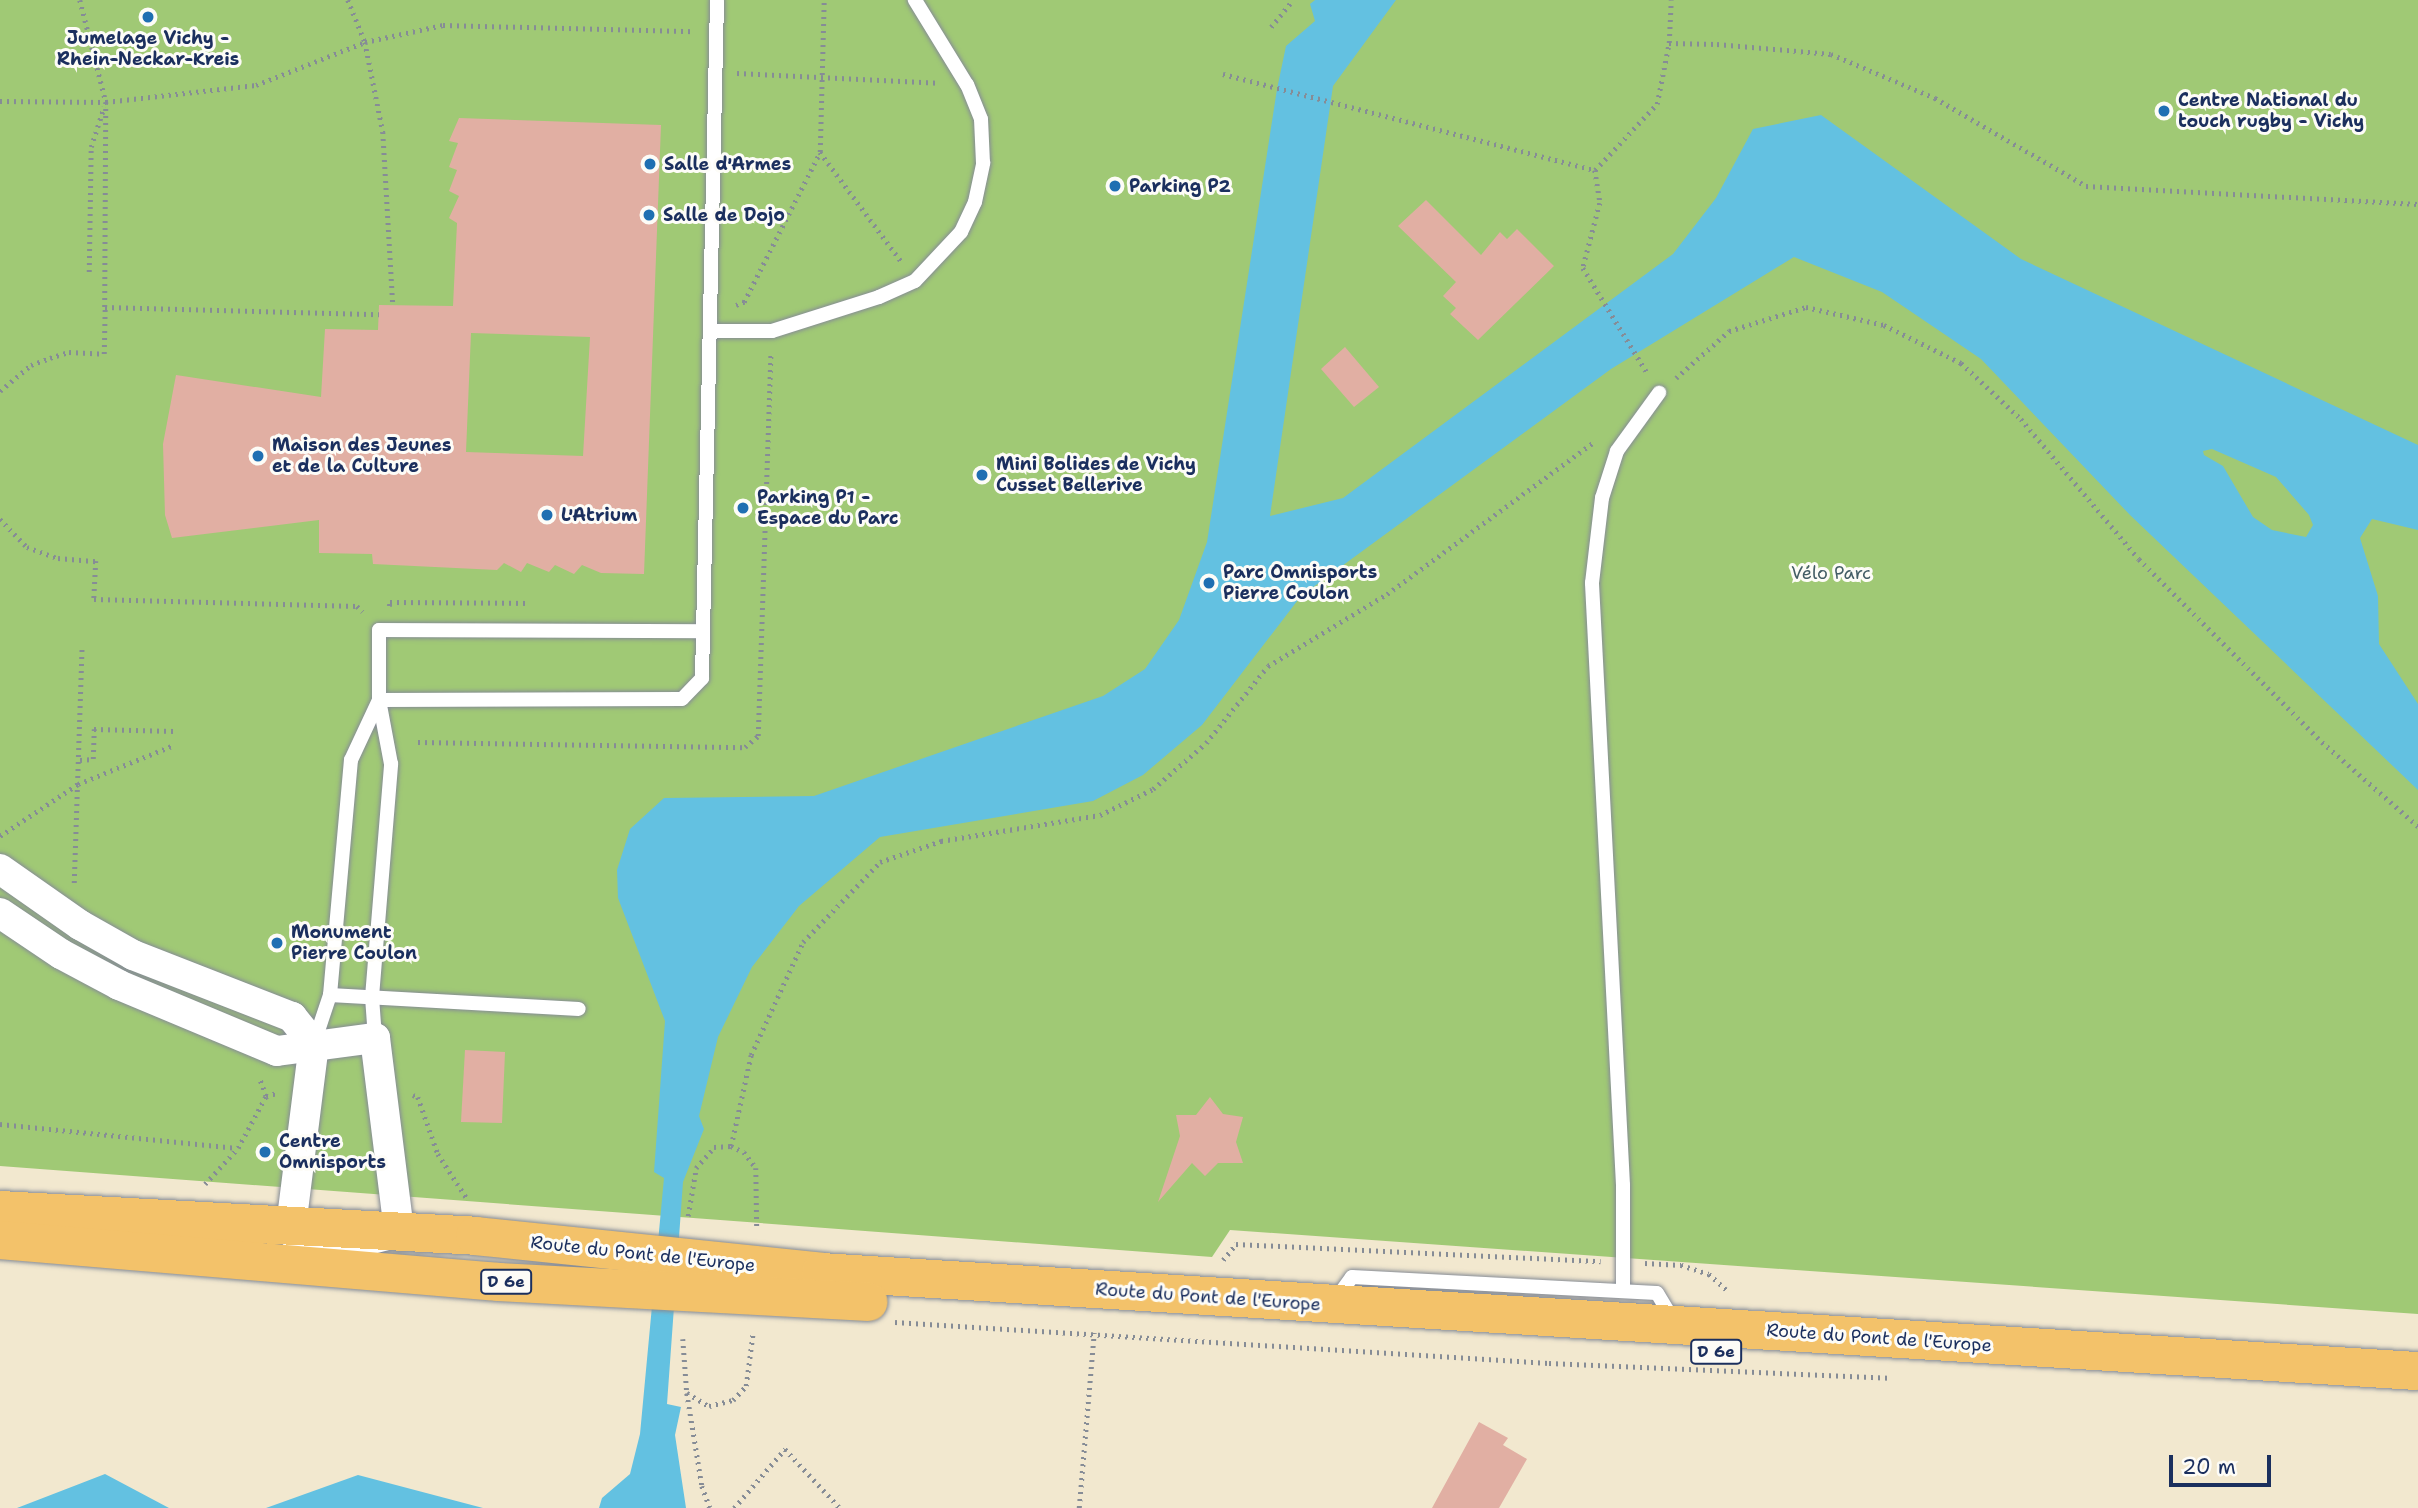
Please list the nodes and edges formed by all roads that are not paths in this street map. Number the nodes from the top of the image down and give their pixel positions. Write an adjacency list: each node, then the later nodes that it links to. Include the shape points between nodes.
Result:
1 (717, 0): 3 (lane)
2 (915, 0): 3 (lane, via 967,85 981,120 983,163 975,202 961,232 915,281 772,331)
3 (710, 324): 5 (lane)
4 (1659, 393): 19 (lane, via 1617,451 1602,498 1592,583)
5 (703, 631): 6 (lane, via 702,678 682,699); 6 (lane, via 379,630)
6 (379, 700): 9 (lane, via 351,761); 10 (lane, via 391,764)
7 (0, 869): 13 (street, via 80,925 133,955 292,1017)
8 (0, 913): 13 (street, via 61,954 195,1018 276,1051)
9 (330, 995): 10 (lane); 13 (lane)
10 (372, 997): 11 (lane); 12 (lane)
11 (579, 1009)
12 (375, 1038): 13 (street); 16 (street)
13 (314, 1044): 15 (street)
14 (0, 1210): 15 (main road, Route du Pont de l'Europe / D 6e)
15 (291, 1225): 16 (main road, Route du Pont de l'Europe / D 6e); 18 (street)
16 (398, 1232): 18 (street); 20 (main road, Route du Pont de l'Europe / D 6e, via 821,1272)
17 (0, 1240): 18 (main road, Route du Pont de l'Europe / D 6e, via 238,1259)
18 (341, 1259): 23 (main road, Route du Pont de l'Europe / D 6e, via 499,1282 1095,1324)
19 (1623, 1291): 20 (lane, via 1352,1277); 21 (lane, via 1657,1293)
20 (1331, 1305): 21 (main road, Route du Pont de l'Europe / D 6e)
21 (1676, 1325): 22 (main road, Route du Pont de l'Europe / D 6e)
22 (2418, 1371)
23 (2418, 1392)

